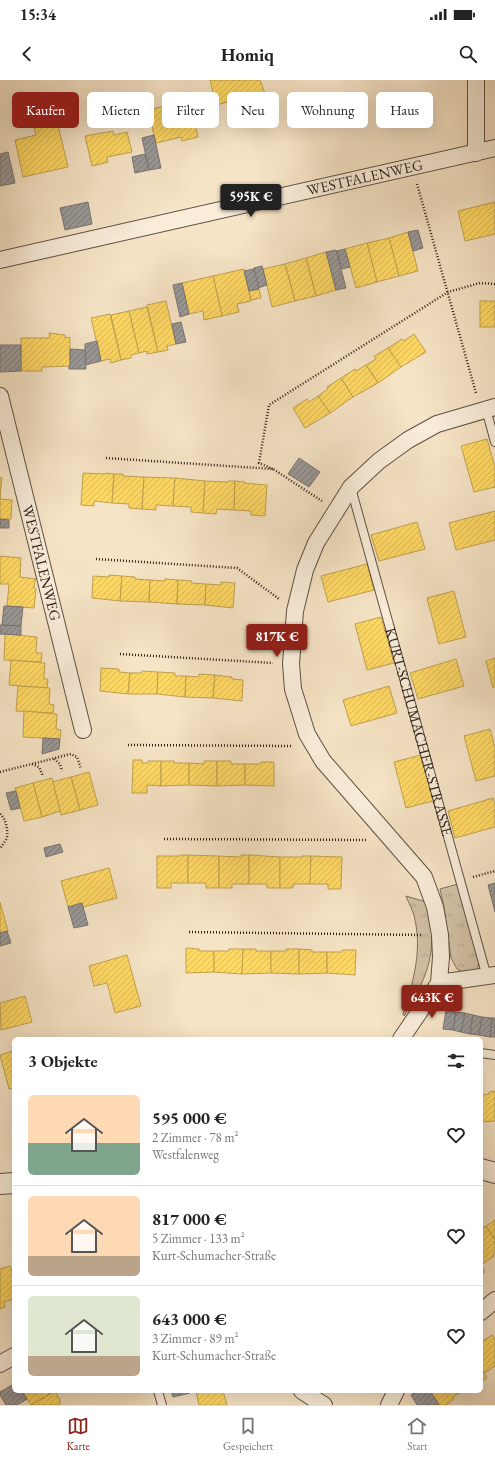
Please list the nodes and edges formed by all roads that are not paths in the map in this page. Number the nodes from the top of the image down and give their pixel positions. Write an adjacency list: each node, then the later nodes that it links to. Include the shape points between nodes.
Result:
1 (476, 80): 3 (street)
2 (495, 148): 3 (street, WESTFALENWEG)
3 (476, 152): 4 (street, WESTFALENWEG)
4 (0, 260)
5 (0, 396): 9 (street, WESTFALENWEG)
6 (487, 409): 7 (lane); 8 (street, via 437,424 408,440 378,461)
7 (495, 442)
8 (351, 487): 10 (lane, KURT-SCHUMACHER-STRASSE, via 461,880); 11 (street, via 316,543 305,570 295,611 291,664 293,689 307,734 323,761 424,877 435,907 440,935)
9 (83, 730)
10 (491, 976): 11 (street, KURT-SCHUMACHER-STRASSE)
11 (439, 983): 12 (street)
12 (403, 1037)
13 (483, 1053): 14 (lane)
14 (495, 1055)
15 (483, 1170): 16 (street)
16 (495, 1173)
17 (12, 1183): 18 (street)
18 (0, 1184)
19 (495, 1300): 20 (street)
20 (483, 1310)
21 (12, 1357): 22 (street)
22 (0, 1364)
23 (159, 1393): 26 (lane)
24 (305, 1393): 27 (street)
25 (395, 1393): 28 (street)
26 (162, 1405)
27 (324, 1405)
28 (389, 1405)

